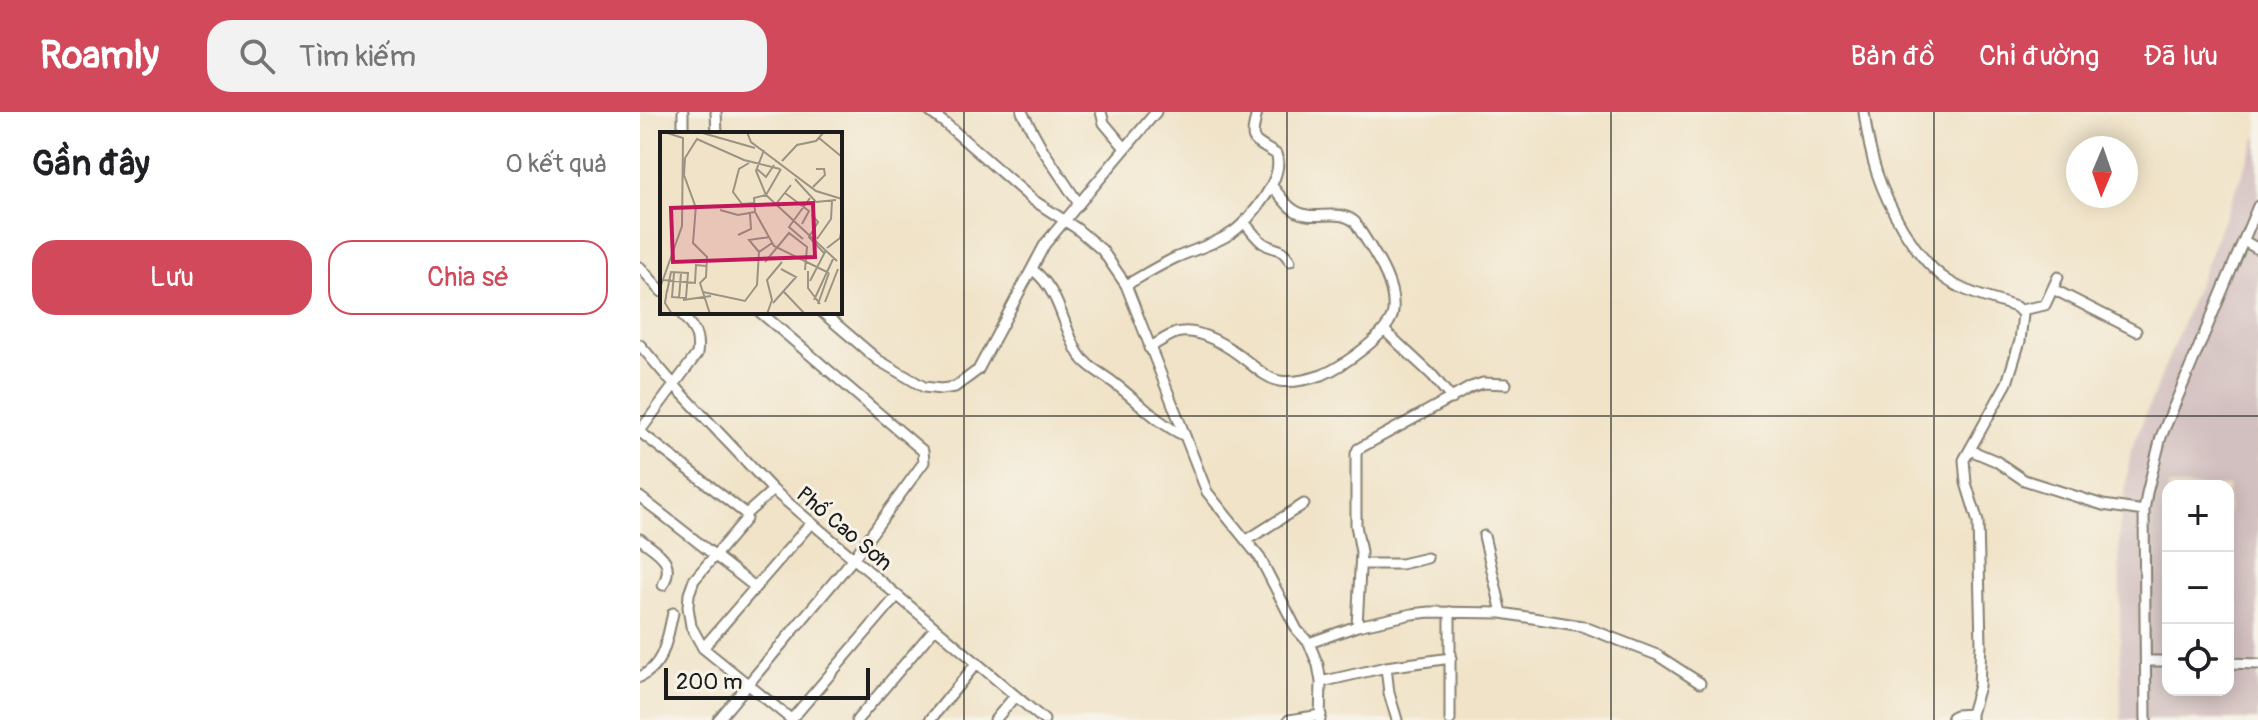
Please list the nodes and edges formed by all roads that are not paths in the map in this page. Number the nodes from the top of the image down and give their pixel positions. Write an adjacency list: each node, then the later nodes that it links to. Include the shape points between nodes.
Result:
1 (716, 112): 8 (street)
2 (930, 112): 13 (street)
3 (1022, 112): 11 (street)
4 (1101, 112): 9 (street)
5 (1156, 112): 9 (street)
6 (1257, 112): 10 (street, via 1251,136 1278,158)
7 (1864, 112): 24 (street, via 1885,198 1915,248 1937,273 1958,286)
8 (717, 132)
9 (1125, 148): 11 (street)
10 (1272, 186): 14 (street); 28 (street, via 1295,212 1341,215 1355,222 1390,288 1393,312)
11 (1079, 204): 13 (street)
12 (2258, 206): 15 (street)
13 (1063, 221): 19 (street); 21 (street, via 1102,250)
14 (1244, 222): 17 (street, via 1260,241 1279,248); 21 (street, via 1232,233)
15 (2244, 241): 16 (street); 41 (street, via 2161,437)
16 (2258, 249)
17 (1290, 261)
18 (640, 267): 23 (street)
19 (1033, 270): 27 (street, via 978,370 955,387 924,387 878,360); 36 (street, via 1057,300 1083,360)
20 (2058, 277): 22 (street)
21 (1126, 285): 31 (street)
22 (2053, 289): 24 (street, via 2045,305); 29 (street)
23 (660, 290)
24 (2021, 310): 37 (street, via 2020,341 2007,383)
25 (683, 314): 33 (street, via 699,341 697,354)
26 (762, 314): 49 (street, via 923,451 924,462)
27 (824, 314)
28 (1385, 331): 31 (street, via 1338,367 1298,380 1265,376 1240,355 1188,331); 34 (street)
29 (2136, 331)
30 (640, 345): 33 (street, Phố Cao Sơn)
31 (1149, 348): 36 (street)
32 (1506, 384): 34 (street, via 1483,383)
33 (675, 386): 35 (street); 38 (street, Phố Cao Sơn)
34 (1452, 399): 50 (street, via 1358,449)
35 (640, 432): 42 (street)
36 (1183, 435): 46 (street, via 1207,492)
37 (1970, 450): 41 (street, via 2024,480 2103,505); 73 (street, via 1964,470 1978,522 1981,644)
38 (773, 490): 42 (street); 43 (street, Phố Cao Sơn)
39 (640, 497): 47 (street)
40 (1304, 504): 46 (street)
41 (2144, 511): 62 (street)
42 (746, 514): 47 (street)
43 (811, 523): 49 (street, Phố Cao Sơn); 52 (street)
44 (1484, 536): 56 (street)
45 (640, 539): 51 (street, via 668,565)
46 (1247, 540): 59 (street)
47 (715, 556): 52 (street); 60 (street, via 689,594 691,626)
48 (1427, 558): 50 (street)
49 (853, 559): 53 (street, Phố Cao Sơn); 71 (street)
50 (1361, 564): 57 (street)
51 (663, 585)
52 (755, 587): 60 (street)
53 (897, 596): 58 (street, Phố Cao Sơn); 76 (street)
54 (1450, 612): 56 (street); 57 (street); 61 (street)
55 (673, 613): 68 (street, via 662,656)
56 (1502, 613): 70 (street, via 1582,626 1657,655)
57 (1357, 626): 59 (street)
58 (935, 628): 65 (street, Phố Cao Sơn); 77 (street)
59 (1309, 643): 69 (street)
60 (703, 648): 71 (street)
61 (1451, 658): 67 (street); 83 (street)
62 (2147, 661): 63 (street); 85 (street)
63 (2162, 661)
64 (2234, 663): 66 (street)
65 (976, 664): 72 (street, Phố Cao Sơn); 78 (street)
66 (2258, 664)
67 (1386, 667): 69 (street); 82 (street)
68 (640, 677)
69 (1321, 682): 74 (street)
70 (1700, 683)
71 (748, 684): 75 (street); 76 (street)
72 (1015, 696): 79 (street); 80 (street, Phố Cao Sơn)
73 (1971, 717): 84 (street, via 1956,715)
74 (1320, 718): 81 (street)
75 (718, 720)
76 (792, 720)
77 (857, 720)
78 (930, 720)
79 (995, 720)
80 (1044, 720)
81 (1289, 720)
82 (1397, 720)
83 (1450, 720)
84 (1952, 720)
85 (2146, 720)

